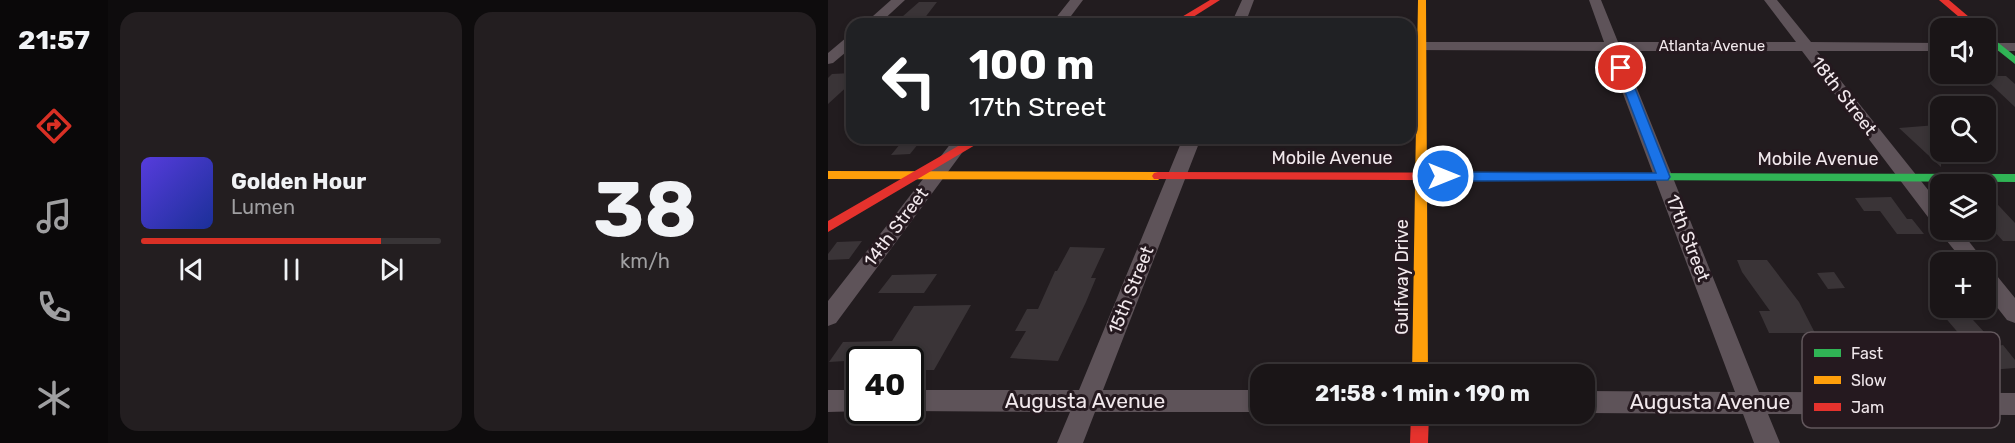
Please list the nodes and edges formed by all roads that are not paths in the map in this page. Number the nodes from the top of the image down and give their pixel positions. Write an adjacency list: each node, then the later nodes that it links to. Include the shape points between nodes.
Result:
1 (899, 0): 9 (street)
2 (1077, 0): 10 (street)
3 (1215, 0): 11 (street)
4 (1248, 0): 12 (street)
5 (1422, 0): 17 (street, Gulfway Drive)
6 (1595, 0): 18 (street, 17th Street)
7 (1770, 0): 19 (street, 18th Street)
8 (1943, 0): 13 (street)
9 (878, 18)
10 (1063, 18)
11 (1185, 18)
12 (1240, 18)
13 (1965, 18)
14 (846, 43): 15 (street)
15 (828, 45)
16 (846, 46): 24 (street)
17 (1416, 46): 18 (street, Atlanta Avenue); 33 (street, Gulfway Drive)
18 (1613, 46): 19 (street, Atlanta Avenue); 34 (street, 17th Street)
19 (1806, 46): 20 (street, Atlanta Avenue); 35 (street, 18th Street)
20 (1930, 46)
21 (1996, 47): 22 (street)
22 (2015, 47)
23 (1996, 49): 25 (street)
24 (828, 60)
25 (2015, 61)
26 (959, 144): 29 (street, 14th Street)
27 (971, 144): 29 (street)
28 (1190, 144): 32 (street, 15th Street)
29 (947, 159): 31 (street, 14th Street)
30 (828, 175): 31 (street, Mobile Avenue)
31 (925, 175): 32 (street, Mobile Avenue); 38 (street); 43 (street, 14th Street)
32 (1177, 175): 33 (street, Mobile Avenue); 45 (street, 15th Street)
33 (1421, 176): 34 (street, Mobile Avenue); 44 (street, Gulfway Drive)
34 (1664, 177): 35 (street, Mobile Avenue); 51 (street, 17th Street)
35 (1908, 177): 36 (street, Mobile Avenue); 37 (street, 18th Street)
36 (2015, 178)
37 (1930, 206)
38 (828, 227)
39 (1957, 240): 40 (street)
40 (1967, 252)
41 (1996, 290): 42 (street)
42 (2015, 314)
43 (828, 317)
44 (1420, 364)
45 (1087, 400): 48 (street, Augusta Avenue); 49 (street, Augusta Avenue); 56 (street, 15th Street)
46 (828, 401): 47 (street)
47 (846, 401)
48 (924, 401)
49 (1250, 401)
50 (1595, 402): 51 (street, Augusta Avenue)
51 (1752, 403): 52 (street, Augusta Avenue); 58 (street, 17th Street)
52 (1802, 403)
53 (2000, 404): 54 (street, Augusta Avenue)
54 (2015, 404)
55 (1420, 424): 57 (street)
56 (1070, 443)
57 (1419, 443)
58 (1767, 443)

